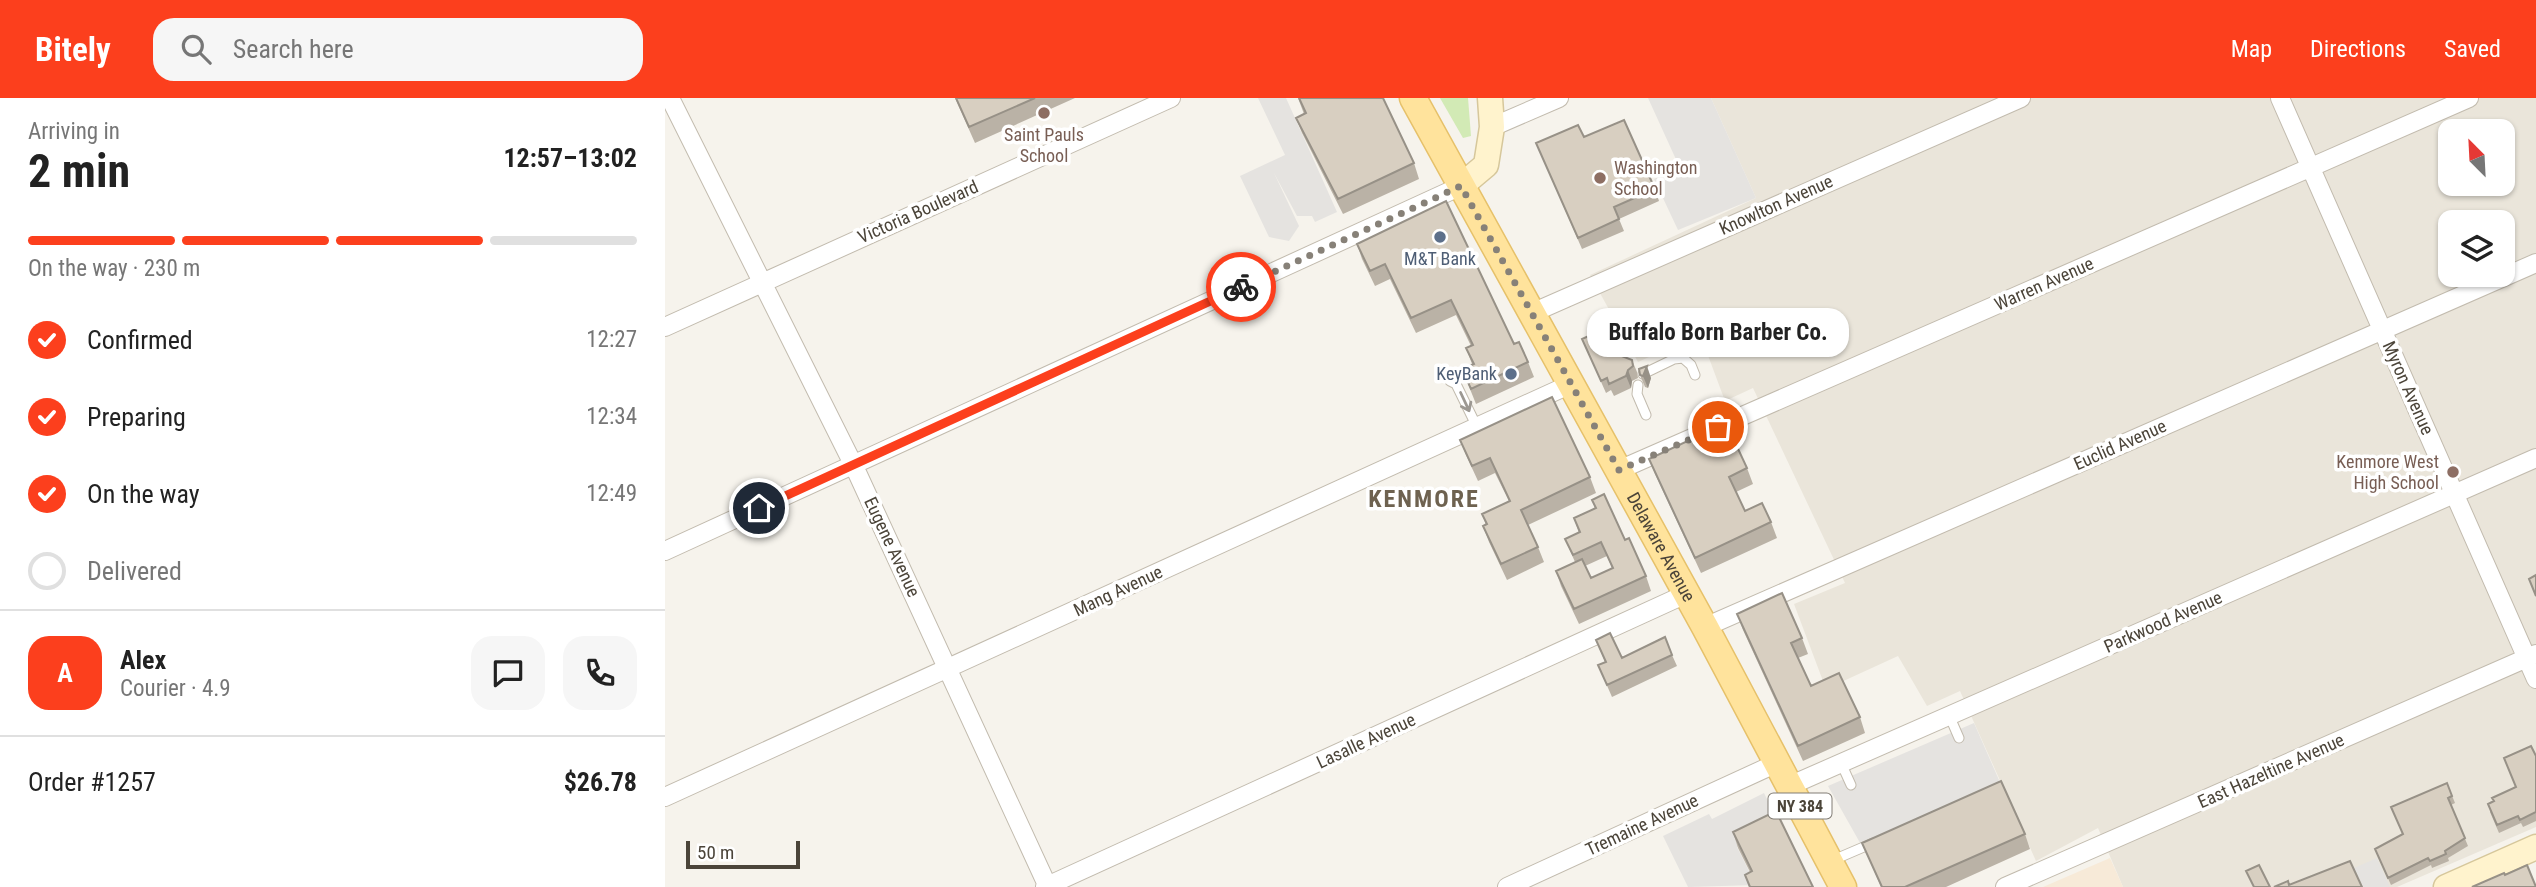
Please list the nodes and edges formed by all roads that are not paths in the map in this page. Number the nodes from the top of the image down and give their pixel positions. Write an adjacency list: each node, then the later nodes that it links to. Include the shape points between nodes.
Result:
1 (670, 98): 13 (street, Eugene Avenue)
2 (1171, 98): 13 (street, Victoria Boulevard)
3 (1412, 98): 11 (main road, Delaware Avenue / NY 384)
4 (1490, 98): 9 (street)
5 (1559, 98): 9 (street)
6 (2021, 98): 14 (street, Knowlton Avenue)
7 (2280, 98): 10 (street, Myron Avenue)
8 (2469, 98): 10 (street, Warren Avenue)
9 (1492, 127): 11 (street, via 1486,165)
10 (2310, 167): 16 (street, Myron Avenue); 26 (street, Warren Avenue)
11 (1461, 186): 14 (main road, Delaware Avenue / NY 384); 25 (street)
12 (2536, 263): 16 (street, Euclid Avenue)
13 (763, 283): 15 (street, Victoria Boulevard); 25 (street, Eugene Avenue)
14 (1532, 313): 20 (main road, Delaware Avenue / NY 384)
15 (665, 327)
16 (2383, 330): 27 (street, Myron Avenue); 30 (street, Euclid Avenue)
17 (1643, 374): 18 (lane, via 1683,358)
18 (1695, 375)
19 (1450, 382): 23 (lane, one-way to 23, via 1456,384)
20 (1571, 384): 23 (street, Mang Avenue); 26 (main road, Delaware Avenue / NY 384)
21 (1638, 385): 22 (lane)
22 (1646, 415)
23 (1477, 427): 32 (street, Mang Avenue)
24 (2536, 458): 27 (street, Parkwood Avenue)
25 (853, 466): 28 (street); 32 (street, Eugene Avenue)
26 (1619, 470): 29 (main road, Delaware Avenue / NY 384)
27 (2455, 493): 31 (street, Myron Avenue); 34 (street, Parkwood Avenue)
28 (665, 551)
29 (1686, 594): 30 (main road, Delaware Avenue / NY 384); 43 (street, Lasalle Avenue)
30 (1705, 627): 37 (main road, Delaware Avenue / NY 384)
31 (2531, 656): 33 (street, Myron Avenue); 46 (street, East Hazeltine Avenue)
32 (949, 668): 39 (street, Mang Avenue); 43 (street, Eugene Avenue)
33 (2536, 679)
34 (1949, 715): 35 (lane); 36 (street, Parkwood Avenue)
35 (1959, 738)
36 (1842, 763): 37 (street, Parkwood Avenue); 38 (lane)
37 (1784, 774): 42 (main road, Delaware Avenue / NY 384); 44 (street, Tremaine Avenue)
38 (1851, 785)
39 (665, 797)
40 (1884, 838): 42 (lane)
41 (2536, 847): 47 (street)
42 (1830, 862): 45 (main road, Delaware Avenue / NY 384)
43 (1047, 887)
44 (1507, 887)
45 (1843, 887)
46 (2005, 887)
47 (2445, 887)

